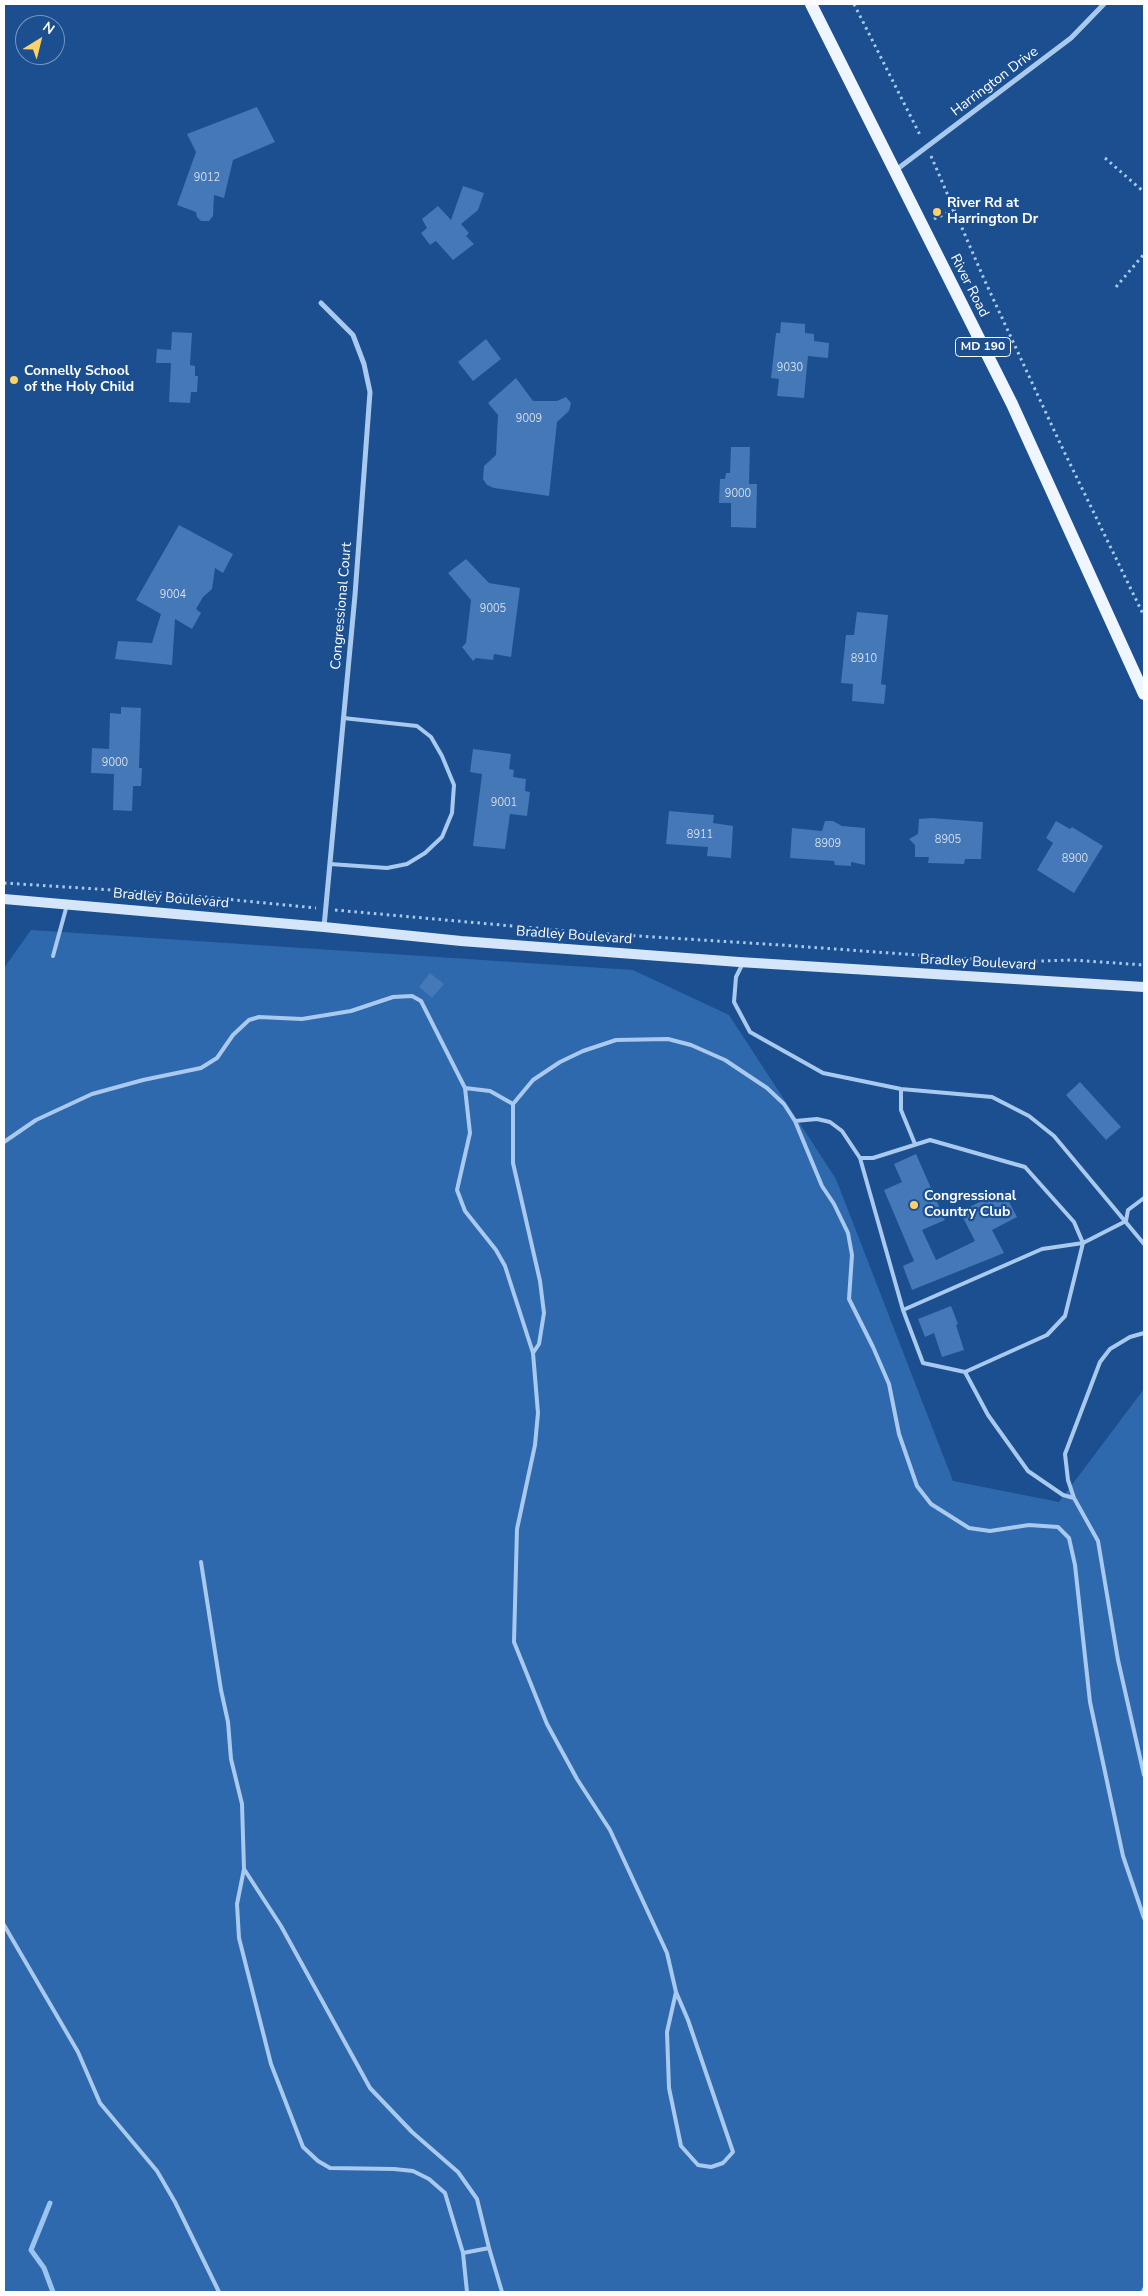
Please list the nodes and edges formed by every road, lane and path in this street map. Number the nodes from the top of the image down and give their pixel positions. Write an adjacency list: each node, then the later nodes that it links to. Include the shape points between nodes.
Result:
1 (811, 4): 6 (main road, River Road / MD 190)
2 (854, 4): 4 (path)
3 (1104, 4): 4 (street, Harrington Drive, via 1072,38)
4 (926, 147): 6 (street, Harrington Drive); 8 (path)
5 (1105, 158): 7 (path)
6 (894, 172): 9 (main road, River Road / MD 190)
7 (1144, 192)
8 (954, 210): 9 (path); 13 (path, via 1059,442)
9 (920, 224): 14 (main road, River Road / MD 190, via 1012,404)
10 (1144, 254): 11 (path)
11 (1116, 287)
12 (321, 304): 15 (street, Congressional Court, via 353,335 370,392)
13 (1144, 616)
14 (1144, 694)
15 (343, 718): 16 (street, Congressional Court); 16 (lane, via 417,726 431,737 454,785 452,813 442,838 408,864 387,868)
16 (330, 864): 20 (street, Congressional Court)
17 (4, 883): 20 (path, via 174,894)
18 (4, 899): 19 (main road, Bradley Boulevard)
19 (68, 903): 21 (main road, Bradley Boulevard); 22 (lane)
20 (325, 909): 21 (street, Congressional Court); 24 (path, via 590,934 781,944 1013,962 1072,960)
21 (324, 927): 23 (main road, Bradley Boulevard)
22 (53, 956)
23 (743, 963): 25 (main road, Bradley Boulevard); 27 (lane, via 736,977 734,1002 750,1032 824,1073)
24 (1144, 965)
25 (1144, 987)
26 (465, 1088): 28 (lane, via 490,1092); 30 (lane, via 422,1001 412,996 392,997 351,1011 302,1018 259,1017 249,1020 233,1035 217,1058 201,1068 92,1094 36,1120); 39 (lane, via 470,1133 457,1190 465,1211 505,1266)
27 (901, 1089): 31 (lane, via 901,1110); 34 (lane, via 992,1097 1029,1116 1054,1136)
28 (512, 1104): 29 (lane, via 533,1080 560,1062 616,1040 653,1038 691,1045 725,1060 766,1088 784,1104); 39 (lane, via 513,1163 540,1281 544,1313)
29 (795, 1121): 32 (lane, via 830,1122 842,1131); 45 (lane, via 822,1186 848,1233 852,1255 849,1298 889,1384 899,1434 917,1486 931,1504 969,1528 990,1531 1029,1525 1058,1527 1069,1538 1090,1702 1123,1856)
30 (4, 1142)
31 (915, 1144): 32 (lane, via 874,1158); 35 (lane, via 930,1140 1025,1167 1074,1222)
32 (860, 1158): 37 (lane)
33 (1144, 1198): 34 (lane, via 1128,1210)
34 (1126, 1221): 35 (lane); 36 (lane)
35 (1083, 1243): 37 (lane, via 1042,1249); 40 (lane, via 1065,1316 1047,1335)
36 (1144, 1244)
37 (903, 1310): 40 (lane, via 923,1363)
38 (1144, 1333): 41 (lane, via 1110,1349 1100,1362 1065,1454)
39 (534, 1354): 47 (lane, via 538,1413 535,1445 517,1529 514,1642 547,1724 627,1864 667,1953)
40 (965, 1372): 41 (lane, via 988,1415 1028,1471 1063,1495)
41 (1074, 1498): 43 (lane, via 1098,1541 1118,1660)
42 (201, 1562): 44 (lane, via 228,1722 231,1759 242,1804)
43 (1144, 1775)
44 (244, 1869): 48 (lane, via 281,1926 370,2088 412,2132 458,2172 476,2199); 49 (lane, via 237,1904 239,1938 271,2064 302,2146 330,2168 394,2168 413,2171 430,2179 445,2193)
45 (1144, 1918)
46 (4, 1925): 50 (lane, via 78,2052 100,2103 157,2171)
47 (676, 1992): 47 (lane, via 667,2032 671,2097 681,2146 698,2165 711,2167 723,2163 733,2152)
48 (489, 2248): 49 (lane); 52 (lane)
49 (463, 2252): 51 (lane)
50 (219, 2292)
51 (467, 2292)
52 (502, 2292)

